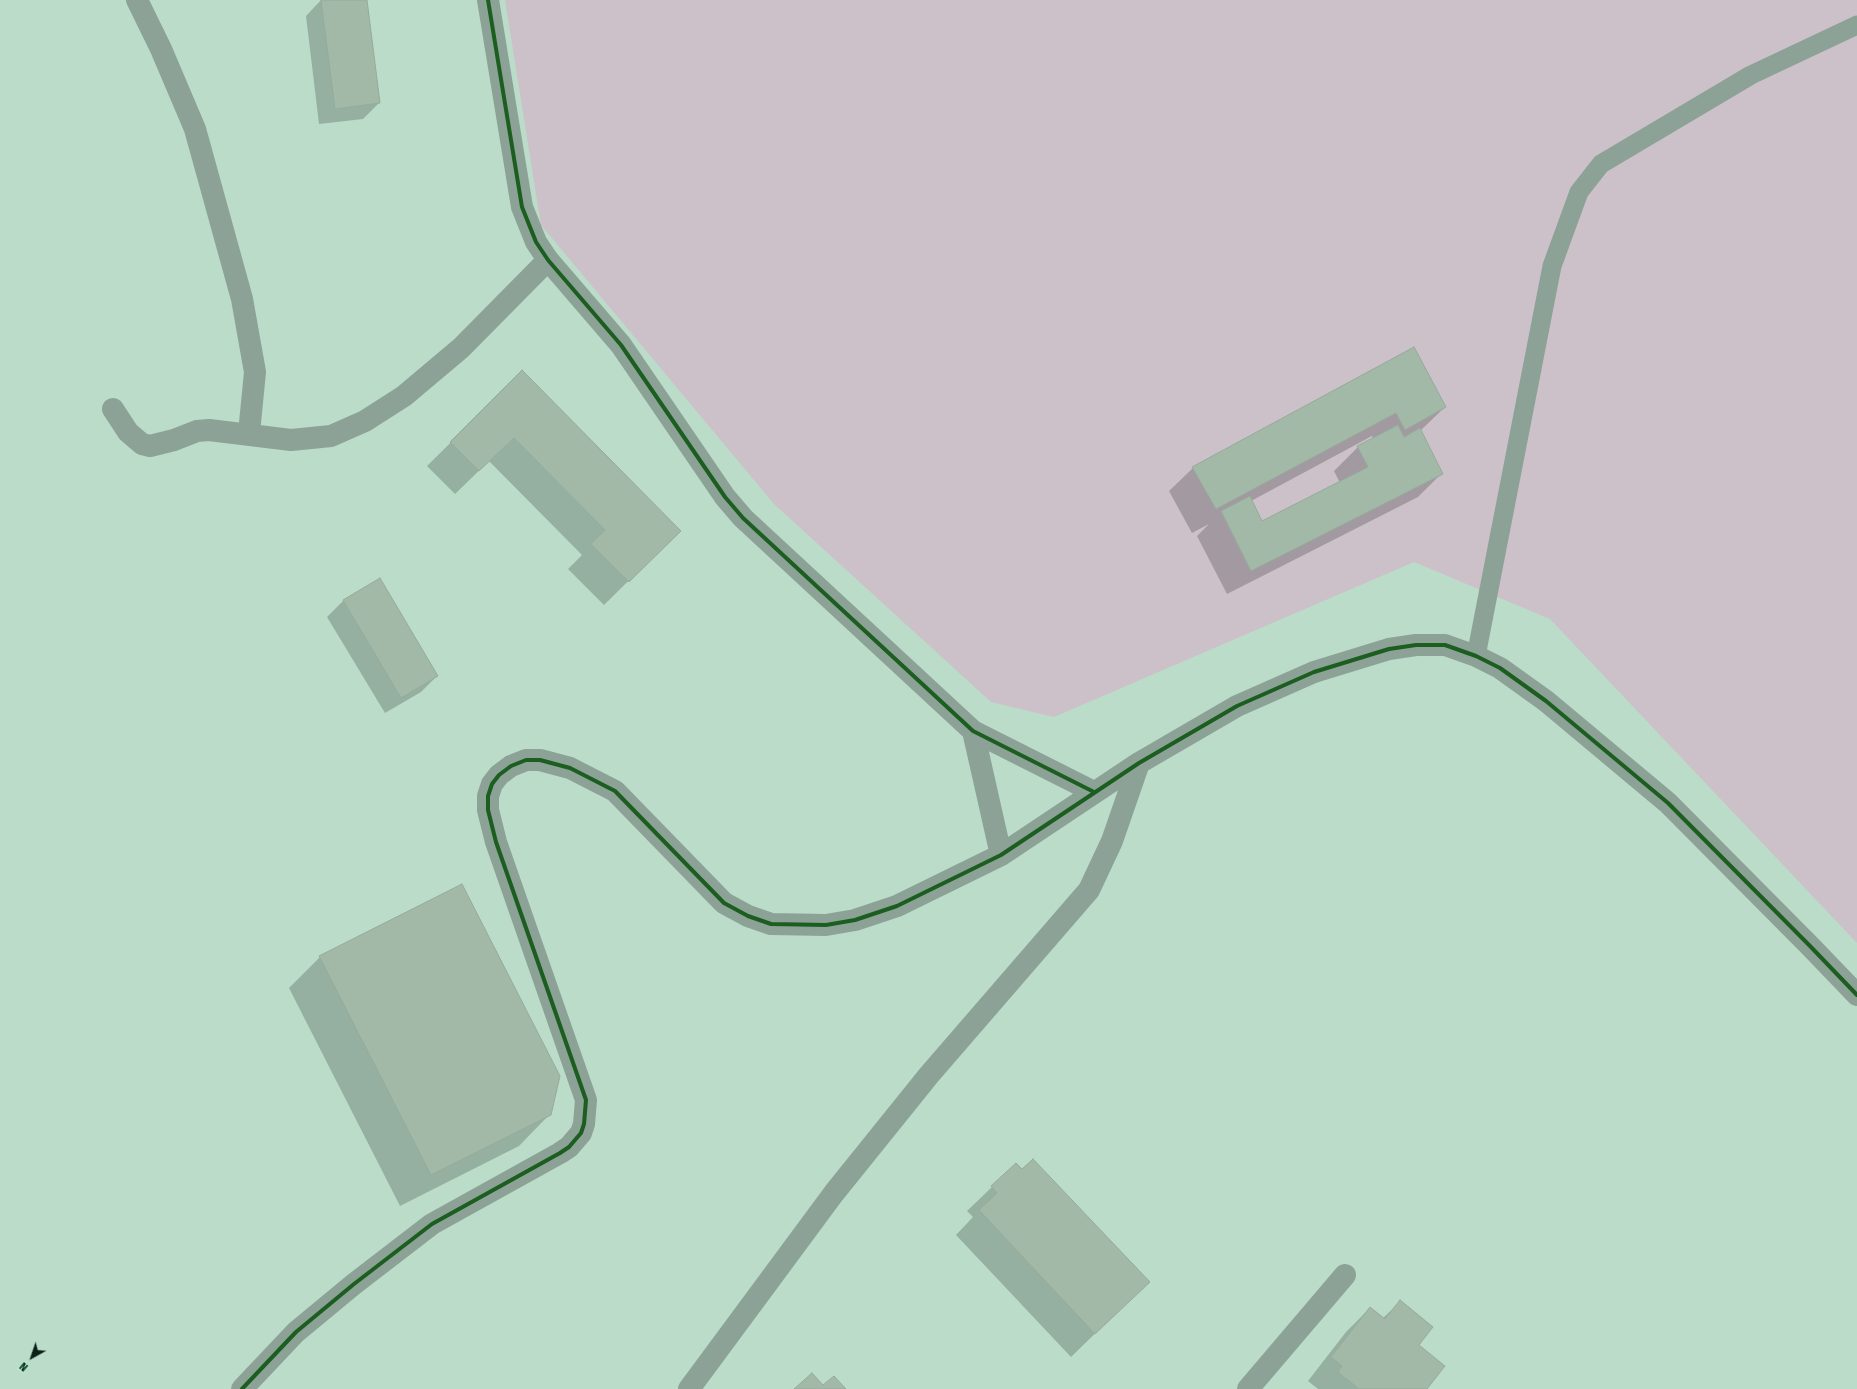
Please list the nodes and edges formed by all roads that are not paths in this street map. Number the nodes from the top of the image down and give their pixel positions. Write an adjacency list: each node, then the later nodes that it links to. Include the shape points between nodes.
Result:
1 (137, 0): 6 (street, via 195,129 242,299 255,372)
2 (488, 0): 4 (street, via 522,207 536,242)
3 (1857, 25): 7 (lane, via 1751,75 1601,164 1580,192 1552,266)
4 (548, 260): 6 (street, via 461,348 404,396 365,421 331,436 316,438 291,440); 8 (street, via 621,345 725,497 743,518)
5 (113, 409): 6 (street, via 128,432 142,444 150,446 197,431)
6 (249, 434)
7 (1476, 656): 9 (street, via 1445,645 1416,645 1389,649 1321,670 1237,706); 12 (street, via 1500,668 1546,701 1668,803)
8 (973, 731): 10 (street); 11 (street)
9 (1139, 763): 10 (street); 15 (street, via 1112,840 1089,890 929,1075 834,1193)
10 (1094, 792): 11 (street)
11 (1001, 855): 14 (street, via 897,906 855,920 826,925 771,924 748,916 724,903 615,791 570,768 540,760 526,760 511,766 492,784 488,796 491,826 586,1100 581,1132 569,1147 432,1224 296,1332)
12 (1857, 996)
13 (1345, 1275): 16 (street)
14 (242, 1389)
15 (689, 1389)
16 (1248, 1389)

